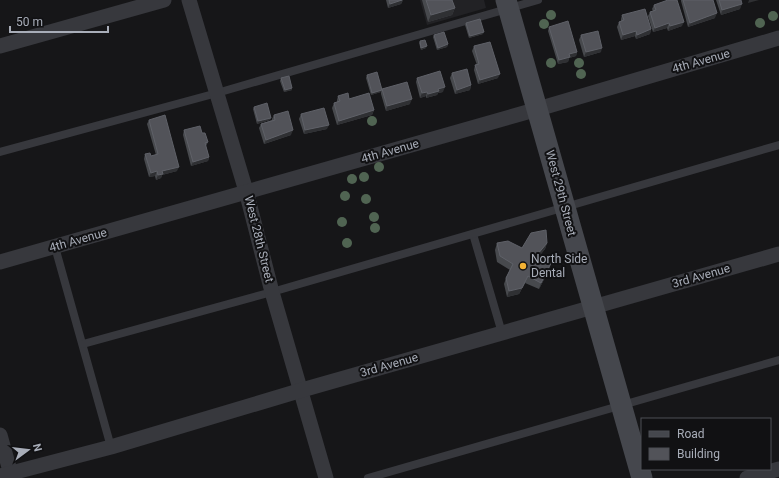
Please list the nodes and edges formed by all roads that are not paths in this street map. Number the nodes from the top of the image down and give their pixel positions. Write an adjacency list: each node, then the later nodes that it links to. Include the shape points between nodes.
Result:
1 (164, 0): 6 (street)
2 (189, 0): 7 (street, West 28th Street)
3 (538, 0): 4 (lane)
4 (507, 4): 7 (lane); 8 (street, West 29th Street)
5 (779, 38): 8 (street, 4th Avenue)
6 (0, 46)
7 (217, 92): 10 (lane); 11 (street, West 28th Street)
8 (538, 109): 11 (street, 4th Avenue); 12 (street, West 29th Street)
9 (779, 145): 12 (lane)
10 (0, 152)
11 (246, 191): 14 (street, 4th Avenue); 17 (street, West 28th Street)
12 (565, 208): 13 (lane); 18 (street, West 29th Street)
13 (472, 234): 17 (lane); 19 (lane)
14 (55, 247): 16 (street, 4th Avenue); 20 (lane)
15 (779, 254): 18 (street, 3rd Avenue)
16 (0, 262)
17 (272, 292): 20 (lane); 22 (street, West 28th Street)
18 (592, 307): 19 (street, 3rd Avenue); 23 (street, West 29th Street)
19 (502, 333): 22 (street, 3rd Avenue)
20 (83, 344): 25 (lane)
21 (779, 360): 23 (lane)
22 (302, 390): 25 (street, 3rd Avenue); 28 (street, West 28th Street)
23 (621, 405): 29 (lane); 30 (street, West 29th Street)
24 (0, 435): 27 (street)
25 (111, 447): 27 (street, 3rd Avenue)
26 (779, 469): 31 (street)
27 (8, 476)
28 (326, 478)
29 (368, 478)
30 (642, 478)
31 (747, 478)

